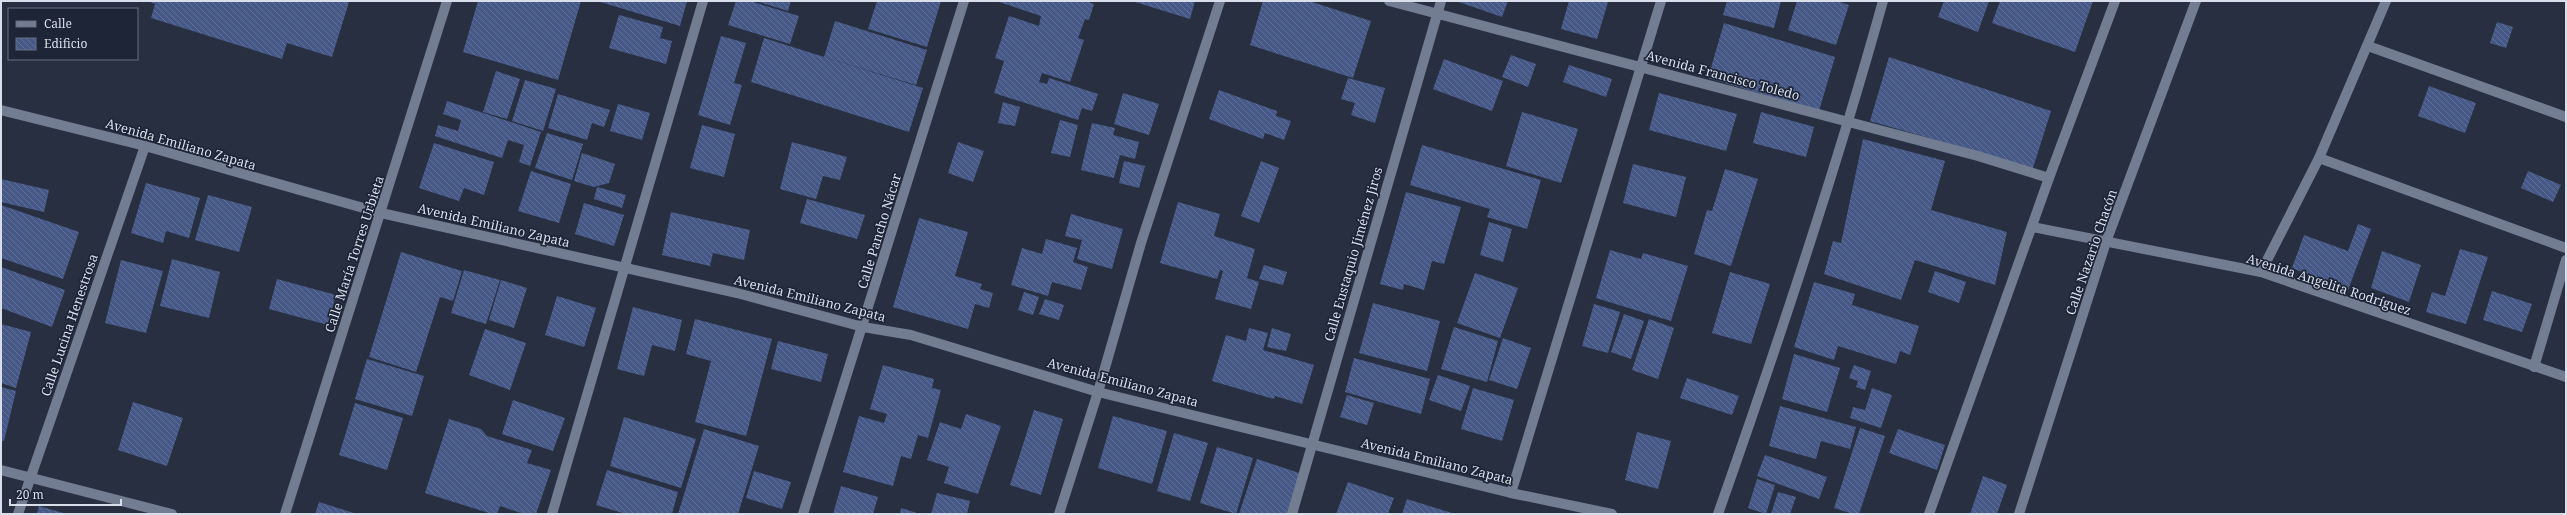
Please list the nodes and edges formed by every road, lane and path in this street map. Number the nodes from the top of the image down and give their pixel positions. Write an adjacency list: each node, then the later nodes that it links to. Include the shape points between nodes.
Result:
1 (447, 1): 21 (street, Calle María Torres Urbieta)
2 (703, 1): 26 (street)
3 (964, 1): 28 (street, Calle Pancho Nácar)
4 (1220, 1): 31 (street, via 1142,243)
5 (1389, 1): 12 (street, Avenida Francisco Toledo)
6 (1441, 1): 12 (street, Calle Eustaquio Jiménez Jiros)
7 (1661, 1): 14 (street)
8 (1883, 1): 17 (street)
9 (2116, 1): 20 (street)
10 (2196, 1): 23 (street, Calle Nazario Chacón)
11 (2386, 1): 13 (street)
12 (1437, 13): 14 (street, Avenida Francisco Toledo); 32 (street, Calle Eustaquio Jiménez Jiros)
13 (2368, 46): 16 (street); 19 (street)
14 (1642, 67): 17 (street, Avenida Francisco Toledo); 35 (street)
15 (1, 110): 18 (street, Avenida Emiliano Zapata)
16 (2566, 117)
17 (1849, 122): 20 (street, Avenida Francisco Toledo, via 1978,156); 44 (street, via 1782,332)
18 (145, 146): 21 (street, Avenida Emiliano Zapata); 34 (street, Calle Lucina Henestrosa)
19 (2319, 158): 24 (street); 27 (street)
20 (2049, 178): 22 (street)
21 (381, 213): 26 (street, Avenida Emiliano Zapata); 38 (street, Calle María Torres Urbieta)
22 (2032, 227): 23 (street, Avenida Angelita Rodríguez); 45 (street)
23 (2106, 242): 27 (street, Avenida Angelita Rodríguez); 46 (street, Calle Nazario Chacón)
24 (2566, 248)
25 (2566, 260): 29 (street)
26 (624, 268): 28 (street, Avenida Emiliano Zapata, via 738,293); 39 (street)
27 (2261, 272): 29 (street, Avenida Angelita Rodríguez)
28 (863, 327): 31 (street, Avenida Emiliano Zapata, via 911,335); 40 (street, Calle Pancho Nácar)
29 (2534, 367): 30 (street, Avenida Angelita Rodríguez)
30 (2566, 377)
31 (1098, 392): 32 (street, Avenida Emiliano Zapata); 41 (street)
32 (1312, 443): 35 (street, Avenida Emiliano Zapata); 42 (street, Calle Eustaquio Jiménez Jiros)
33 (1, 470): 34 (street)
34 (30, 477): 36 (street, Calle Lucina Henestrosa); 37 (street)
35 (1511, 493): 43 (street, Avenida Emiliano Zapata)
36 (18, 514)
37 (172, 514)
38 (285, 514)
39 (552, 514)
40 (804, 514)
41 (1060, 514)
42 (1292, 514)
43 (1612, 514)
44 (1718, 514)
45 (1929, 514)
46 (2019, 514)

